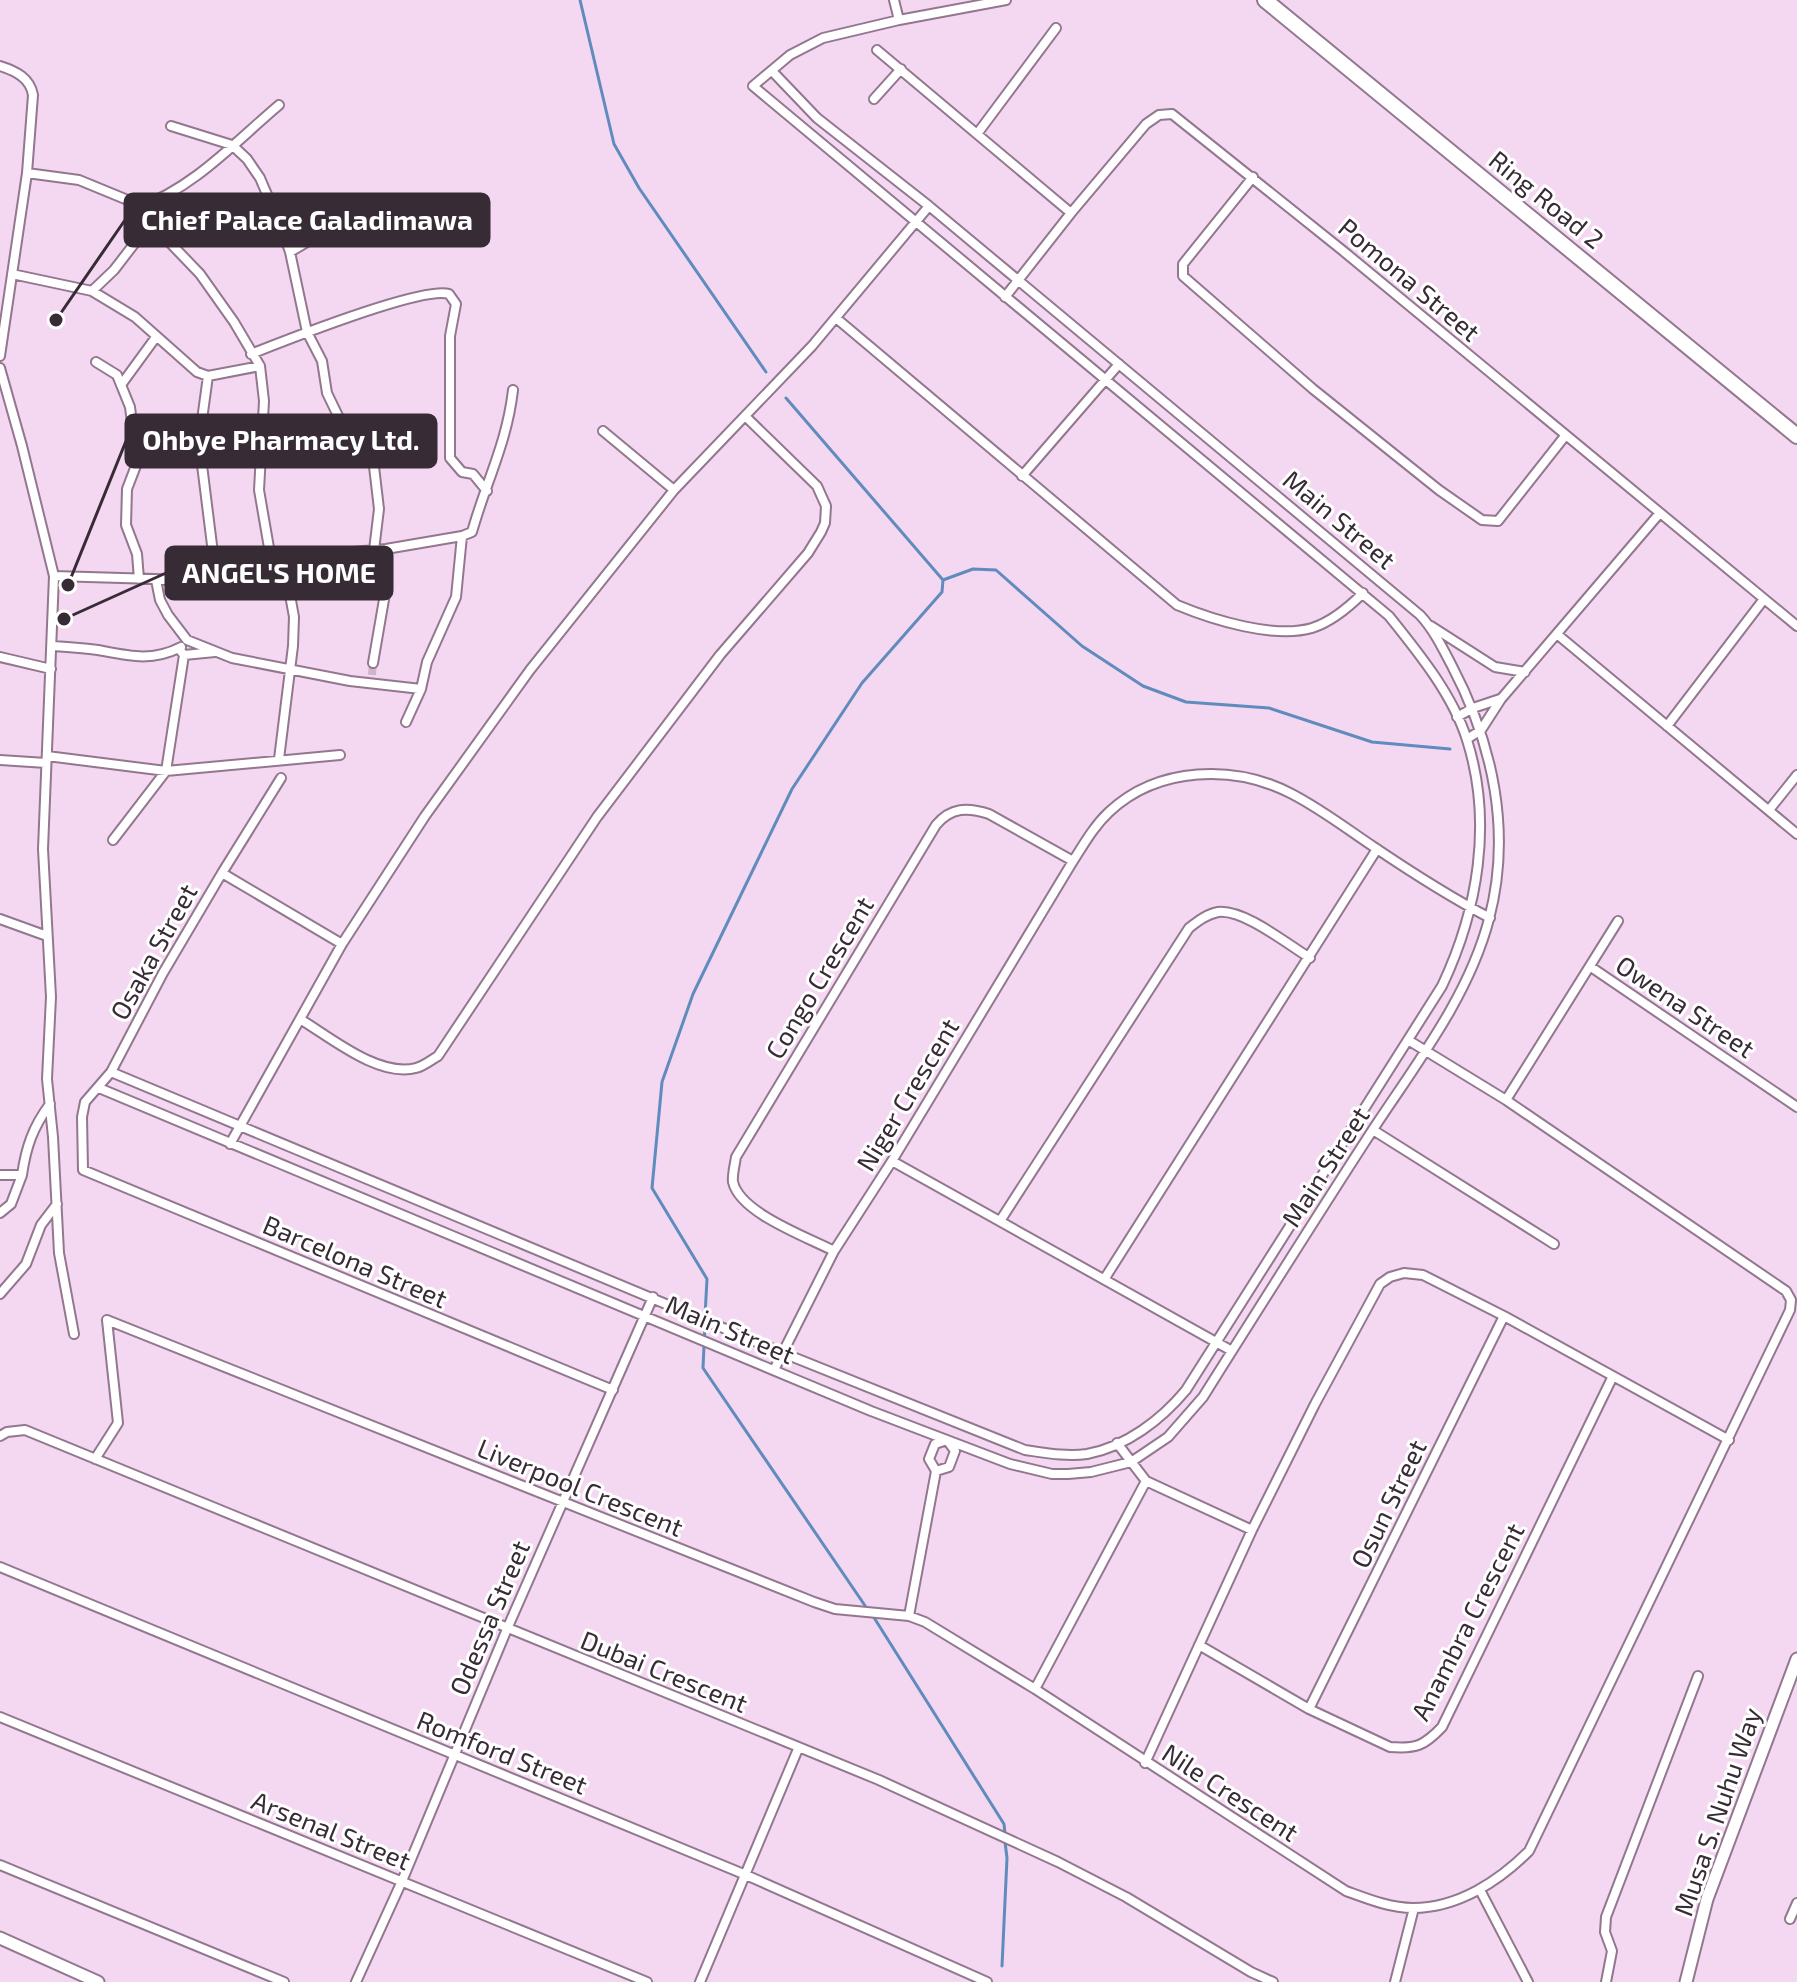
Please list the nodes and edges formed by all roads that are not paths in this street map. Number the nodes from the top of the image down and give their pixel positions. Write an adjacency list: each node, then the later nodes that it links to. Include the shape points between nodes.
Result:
1 (894, 0): 4 (street)
2 (1006, 0): 4 (street)
3 (1265, 0): 48 (main road, Ring Road 2)
4 (899, 20): 9 (street, via 823,38)
5 (1056, 28): 15 (street)
6 (877, 50): 8 (street)
7 (0, 66): 18 (street, via 31,86)
8 (901, 69): 10 (street); 15 (street)
9 (772, 71): 12 (street, Main Street); 14 (street, Main Street, via 753,86)
10 (874, 99)
11 (279, 105): 16 (street)
12 (817, 118): 14 (street); 17 (street, Main Street)
13 (171, 126): 16 (street)
14 (806, 131): 20 (street, Main Street)
15 (977, 134): 24 (street)
16 (232, 145): 23 (street, via 194,179); 27 (street, via 260,178)
17 (882, 168): 20 (street); 22 (street, Main Street)
18 (27, 173): 23 (street, via 79,180); 28 (street)
19 (1253, 177): 24 (street, Pomona Street, via 1172,114 1164,114 1146,124); 47 (street, Pomona Street); 47 (street, via 1183,264 1183,276 1313,389 1487,522 1498,521)
20 (868, 184): 26 (street, Main Street)
21 (385, 200): 27 (street)
22 (929, 206): 26 (street); 29 (street, Main Street)
23 (138, 208): 25 (street)
24 (1071, 213): 29 (street, Pomona Street)
25 (151, 222): 30 (street); 35 (street, via 200,274)
26 (916, 222): 31 (street, Main Street); 32 (street)
27 (290, 252): 33 (street)
28 (12, 274): 30 (street); 36 (street)
29 (1019, 281): 31 (street, Pomona Street); 38 (street, Main Street)
30 (92, 291): 34 (street)
31 (1005, 297): 42 (street, Main Street)
32 (836, 318): 45 (street); 49 (street)
33 (307, 332): 35 (street); 51 (street, via 435,292 453,297 450,458); 55 (street, via 341,422 363,434 373,458 379,509)
34 (156, 337): 41 (street); 43 (street)
35 (251, 354): 39 (street)
36 (0, 356)
37 (96, 362): 43 (street, via 113,372)
38 (1119, 364): 42 (street); 64 (street, Main Street)
39 (260, 366): 41 (street); 57 (street, via 264,401 259,490)
40 (0, 368): 58 (street)
41 (208, 376): 59 (street, via 201,457)
42 (1106, 379): 49 (street); 62 (street, Main Street)
43 (121, 385): 60 (street, via 136,448 136,468 125,501)
44 (513, 390): 51 (street, via 509,423)
45 (745, 416): 50 (street); 105 (street, via 817,486 826,506 821,532 606,804 438,1056 418,1068 379,1067)
46 (603, 431): 50 (street)
47 (1565, 436): 52 (street, Pomona Street)
48 (1797, 436)
49 (1022, 476): 62 (street, via 1177,605 1192,611 1261,629 1296,631 1324,623)
50 (674, 490): 102 (street, via 530,670)
51 (487, 491): 53 (street, via 472,532)
52 (1659, 514): 63 (street, Pomona Street); 66 (street)
53 (462, 536): 54 (street); 76 (street, via 456,597)
54 (386, 549): 55 (street); 72 (street, via 386,588)
55 (374, 550): 56 (street)
56 (284, 562): 57 (street); 73 (street, via 294,617)
57 (272, 565): 59 (street)
58 (54, 576): 60 (street); 68 (street)
59 (216, 577): 61 (street)
60 (139, 579): 61 (street)
61 (156, 580): 67 (street, via 160,600)
62 (1363, 593): 79 (street, Main Street, via 1415,648)
63 (1764, 599): 65 (street, Pomona Street); 81 (street)
64 (1429, 624): 75 (street, via 1495,667); 78 (street, Main Street)
65 (1797, 626)
66 (1558, 635): 75 (street); 81 (street)
67 (187, 640): 69 (street); 70 (street)
68 (53, 646): 69 (street, via 135,658); 74 (street)
69 (182, 652): 70 (street); 88 (street)
70 (215, 652): 73 (street)
71 (0, 657): 74 (street)
72 (373, 663)
73 (290, 668): 76 (street); 85 (street)
74 (51, 669): 87 (street)
75 (1525, 672): 77 (street)
76 (421, 689): 80 (street)
77 (1501, 699): 78 (street); 82 (street)
78 (1473, 708): 79 (street); 82 (street, Main Street)
79 (1457, 717): 83 (street, Main Street)
80 (406, 722)
81 (1667, 726): 91 (street)
82 (1481, 730): 83 (street); 98 (street, Main Street, via 1498,815 1499,860)
83 (1467, 739): 97 (street, Main Street, via 1480,824)
84 (340, 755): 85 (street)
85 (279, 759): 88 (street)
86 (0, 760): 87 (street)
87 (46, 760): 88 (street); 101 (street)
88 (166, 771): 93 (street)
89 (1797, 775): 91 (street)
90 (281, 778): 96 (street)
91 (1769, 810): 92 (street)
92 (1797, 834)
93 (113, 840)
94 (1377, 849): 95 (street, Niger Crescent, via 1290,793 1245,776 1208,773 1143,788 1109,811); 97 (street, Niger Crescent); 103 (street)
95 (1073, 861): 116 (street, Niger Crescent); 124 (street, Congo Crescent, via 977,810 954,811 936,825 736,1157 733,1181 744,1200)
96 (222, 873): 102 (street, Osaka Street); 108 (street, Osaka Street)
97 (1472, 908): 98 (street, Niger Crescent); 106 (street, Main Street, via 1442,986)
98 (1490, 918): 107 (street, Main Street, via 1469,975)
99 (0, 919): 101 (street)
100 (1618, 921): 104 (street)
101 (47, 936): 111 (street)
102 (342, 944): 105 (street)
103 (1310, 958): 122 (street, via 1239,914 1218,912 1189,928); 125 (street)
104 (1591, 967): 110 (street); 112 (street, Owena Street)
105 (300, 1019): 113 (street)
106 (1408, 1040): 107 (street); 131 (street, Main Street)
107 (1425, 1051): 110 (street); 114 (street, Main Street)
108 (111, 1072): 109 (street, Osaka Street); 113 (street, Main Street)
109 (99, 1088): 115 (street, Main Street); 117 (street, Osaka Street, via 85,1102 82,1117)
110 (1506, 1100): 140 (street, via 1786,1291 1790,1310)
111 (50, 1104): 119 (street, via 26,1146); 120 (street)
112 (1797, 1107)
113 (239, 1124): 115 (street); 127 (street, Main Street)
114 (1373, 1130): 123 (street); 132 (street, Main Street)
115 (230, 1144): 128 (street, Main Street)
116 (892, 1161): 122 (street); 124 (street, Niger Crescent)
117 (83, 1170): 136 (street, Barcelona Street)
118 (0, 1175): 119 (street)
119 (22, 1175): 121 (street, via 11,1204)
120 (58, 1203): 126 (street, via 41,1225 26,1264); 130 (street, via 59,1253)
121 (0, 1213)
122 (1000, 1221): 125 (street)
123 (1554, 1244)
124 (834, 1251): 133 (street, Niger Crescent)
125 (1105, 1278): 131 (street)
126 (0, 1294)
127 (653, 1297): 128 (street, Odessa Street); 133 (street, Main Street)
128 (646, 1316): 134 (street, Main Street); 136 (street, Odessa Street)
129 (1504, 1316): 135 (street); 147 (street, via 1423,1275 1404,1273 1380,1284); 155 (street, Osun Street)
130 (74, 1334)
131 (1216, 1341): 132 (street); 141 (street, Main Street, via 1173,1405)
132 (1232, 1351): 143 (street, Main Street, via 1186,1419)
133 (783, 1353): 134 (street, Niger Crescent); 137 (street, Main Street)
134 (774, 1370): 139 (street, Main Street)
135 (1613, 1376): 140 (street); 155 (street, Anambra Crescent, via 1442,1727 1427,1743 1390,1747)
136 (613, 1390): 146 (street, Odessa Street)
137 (955, 1423): 139 (street); 141 (street, Main Street, via 1047,1453 1089,1453)
138 (0, 1436): 142 (street, Dubai Crescent, via 25,1430)
139 (947, 1440): 143 (street, Main Street, via 1052,1474); 144 (street, via 935,1444 929,1459); 144 (street, via 955,1451 949,1467)
140 (1729, 1440): 163 (street, via 1529,1851)
141 (1117, 1443): 143 (street)
142 (95, 1459): 146 (street, Liverpool Crescent, via 118,1423 107,1320); 150 (street, Dubai Crescent)
143 (1131, 1462): 145 (street)
144 (936, 1471): 149 (street)
145 (1146, 1481): 147 (street); 154 (street)
146 (562, 1502): 149 (street, Liverpool Crescent, via 835,1609); 150 (street, Odessa Street)
147 (1252, 1530): 151 (street)
148 (0, 1567): 158 (street, Romford Street)
149 (909, 1616): 154 (street, Liverpool Crescent)
150 (507, 1629): 157 (street, Dubai Crescent); 158 (street, Odessa Street)
151 (1199, 1645): 155 (street, Anambra Crescent); 159 (street)
152 (1797, 1659): 178 (street, Musa S. Nuhu Way, via 1707,1899)
153 (1698, 1676): 177 (street, via 1606,1917 1612,1951)
154 (1035, 1689): 159 (street, Nile Crescent)
155 (1309, 1709)
156 (0, 1717): 162 (street, Arsenal Street)
157 (798, 1749): 161 (street); 174 (street, Dubai Crescent, via 1058,1862)
158 (454, 1755): 161 (street, Romford Street); 162 (street, Odessa Street)
159 (1145, 1763): 165 (street, Nile Crescent, via 1346,1891 1379,1904)
160 (0, 1865): 169 (street)
161 (746, 1875): 172 (street); 173 (street, Romford Street)
162 (402, 1881): 170 (street, Odessa Street); 171 (street, Arsenal Street)
163 (1480, 1890): 165 (street); 176 (street)
164 (1797, 1903): 166 (street)
165 (1414, 1908): 175 (street)
166 (1790, 1919)
167 (0, 1938): 168 (street)
168 (98, 1982)
169 (284, 1982)
170 (356, 1982)
171 (647, 1982)
172 (700, 1982)
173 (987, 1982)
174 (1273, 1982)
175 (1395, 1982)
176 (1528, 1982)
177 (1606, 1982)
178 (1686, 1982)

